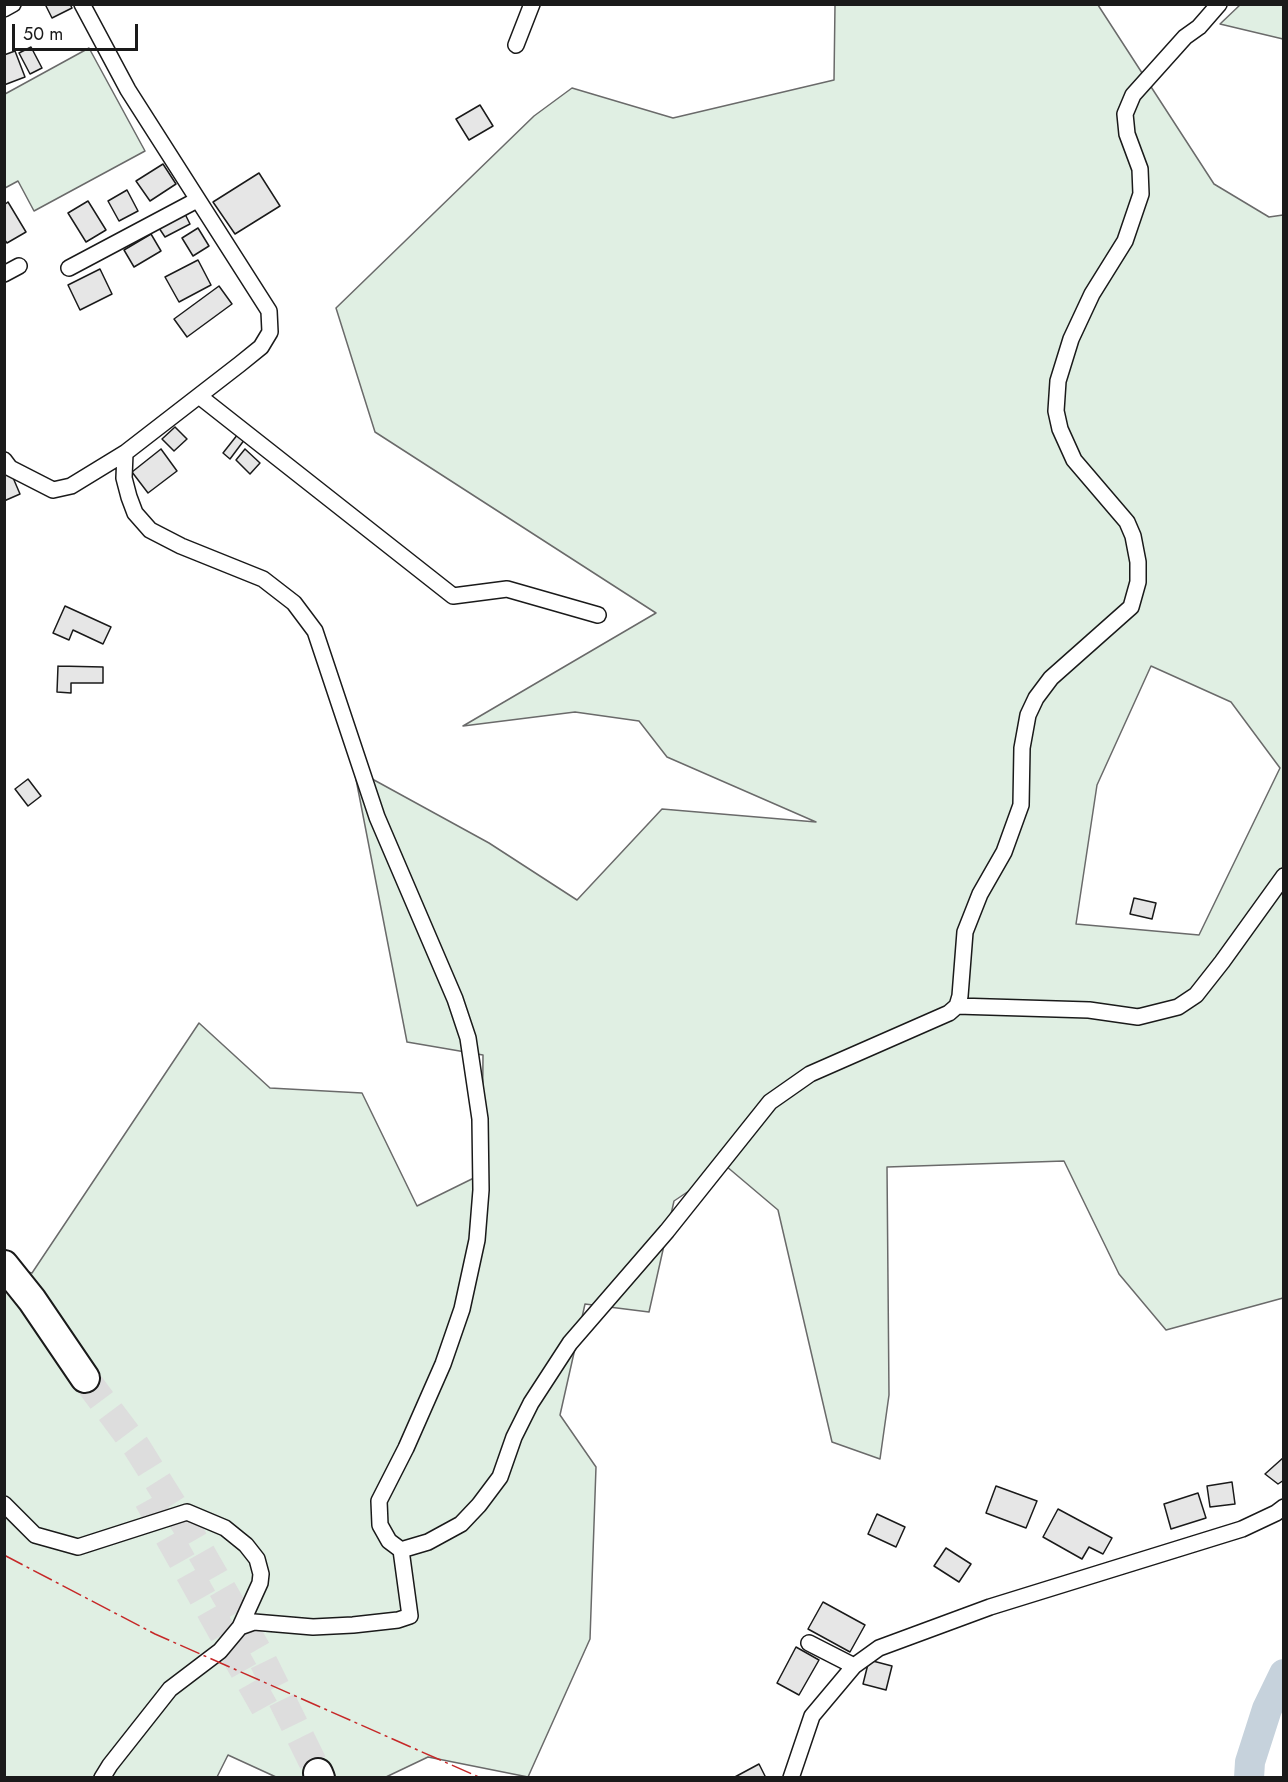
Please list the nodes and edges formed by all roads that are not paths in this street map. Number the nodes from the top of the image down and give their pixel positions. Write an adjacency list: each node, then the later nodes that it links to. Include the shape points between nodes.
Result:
1 (13, 4): 5 (street)
2 (82, 4): 7 (street, via 128,90)
3 (532, 4): 6 (street)
4 (1219, 4): 16 (street, via 1133,95 1125,114 1127,134 1140,169 1141,194 1125,241 1092,294 1071,339 1058,381 1056,411 1074,460 1126,522 1133,536 1138,562 1131,607 1051,678 1028,715 1022,748 1021,805 1004,852 980,894 965,932)
5 (4, 9)
6 (516, 45)
7 (197, 200): 9 (street); 11 (street, via 269,311 270,332 261,347)
8 (19, 266): 10 (street)
9 (69, 268)
10 (4, 274)
11 (199, 396): 12 (street); 14 (street, via 453,596 507,589)
12 (125, 453): 13 (street, via 71,486 52,490 10,468); 21 (street, via 124,478 129,497 135,513 150,530 263,579 294,603 315,631 377,817 468,1038 480,1119 477,1240 462,1309 443,1364 379,1501 380,1526)
13 (5, 460)
14 (598, 615)
15 (1284, 876): 16 (street, via 1196,995 1178,1007 1138,1017 1089,1010)
16 (957, 1006): 21 (street, via 950,1013 810,1074 770,1102 667,1231 570,1343 531,1402 500,1477 479,1505 461,1524 428,1542)
17 (4, 1265): 18 (highway, via 32,1300 78,1383)
18 (4, 1293)
19 (4, 1504): 22 (street, via 35,1535 78,1547 187,1512 225,1528 257,1559 261,1574)
20 (1284, 1507): 24 (street, via 1242,1529 990,1607 879,1648)
21 (401, 1550): 22 (street, via 410,1616 313,1627 254,1622)
22 (240, 1628): 25 (street, via 220,1651 170,1689)
23 (810, 1643): 24 (street)
24 (854, 1666): 26 (street, via 812,1716)
25 (102, 1778)
26 (791, 1778)

